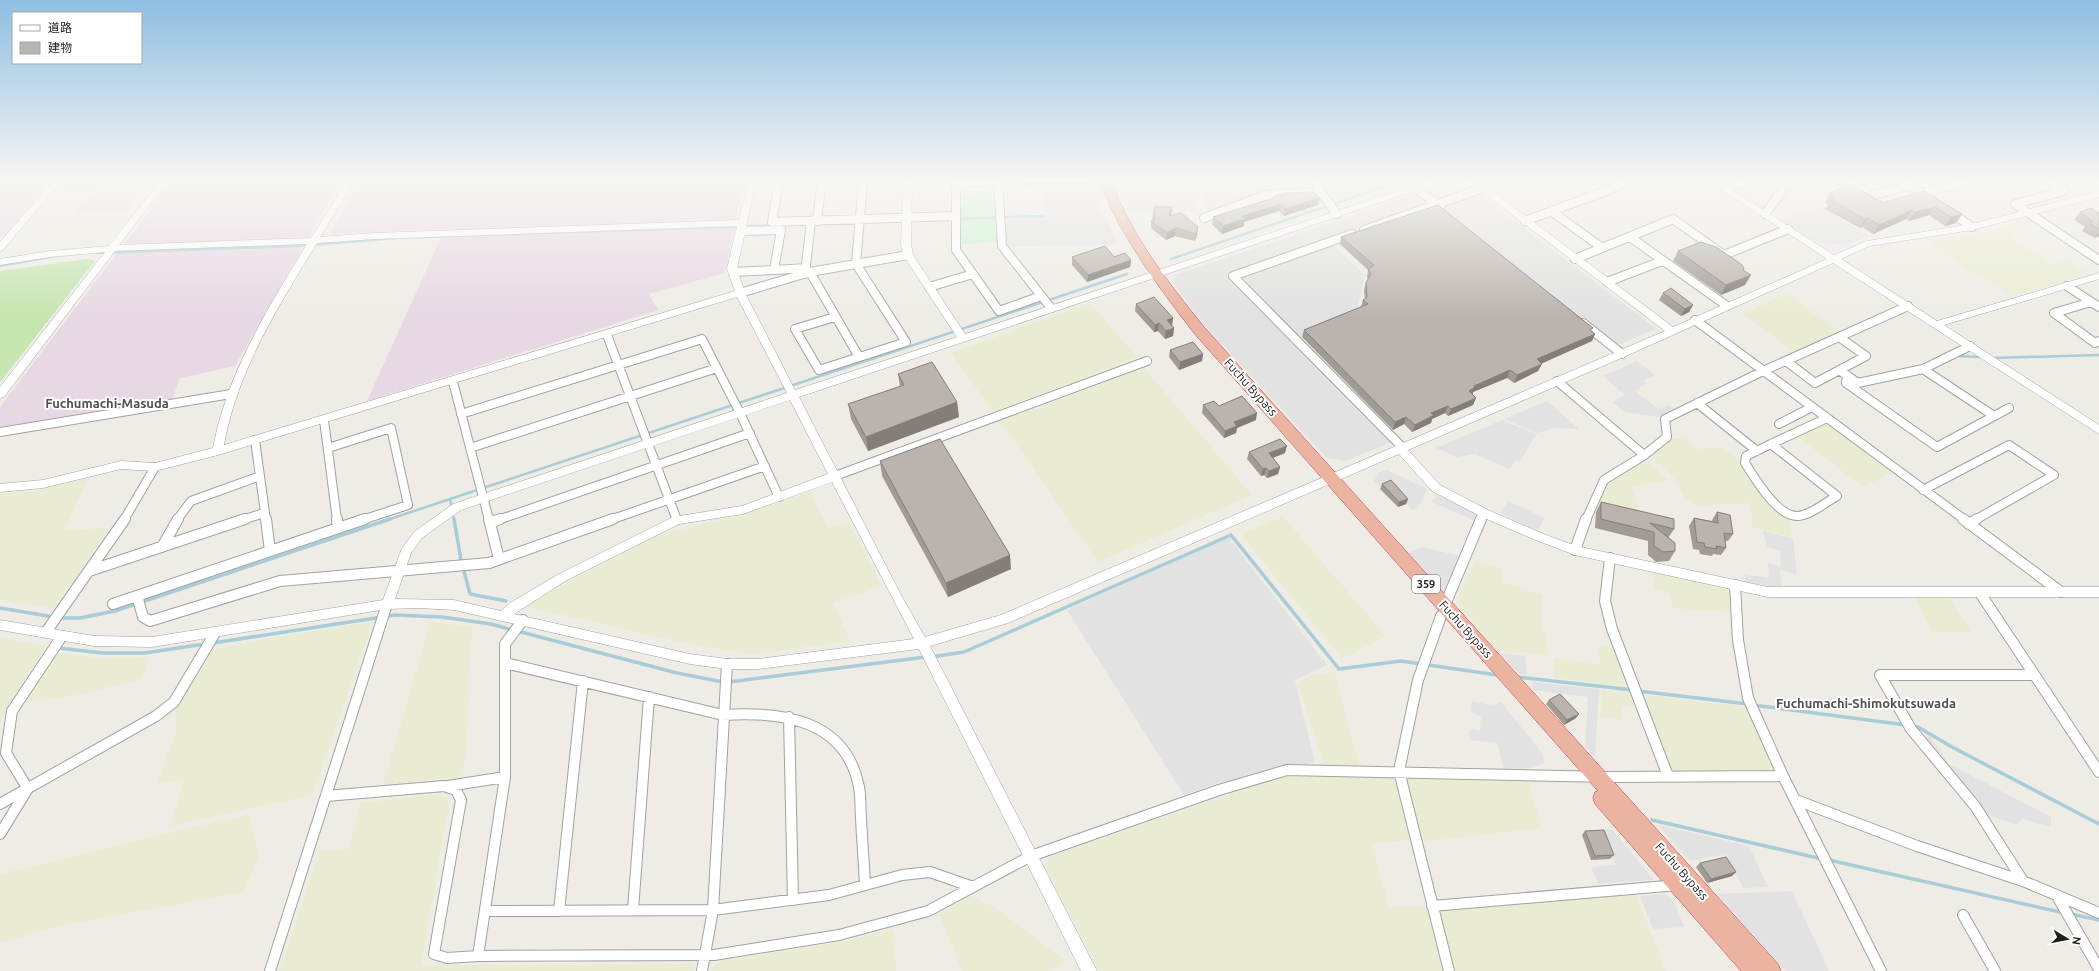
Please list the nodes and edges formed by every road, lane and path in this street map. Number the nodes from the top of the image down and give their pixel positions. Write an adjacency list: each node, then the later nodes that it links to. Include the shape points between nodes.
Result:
1 (18, 226): 24 (street)
2 (129, 226): 25 (street)
3 (322, 226): 23 (street)
4 (813, 226): 35 (street)
5 (859, 226): 33 (street)
6 (906, 226): 27 (street)
7 (955, 226): 37 (street, via 956,250)
8 (1001, 226): 44 (street, via 1002,246)
9 (1120, 226): 38 (highway, Fuchu Bypass / 359)
10 (1125, 226): 38 (highway, Fuchu Bypass / 359)
11 (1300, 226): 38 (street)
12 (1374, 226): 93 (street, via 1233,276)
13 (1531, 226): 28 (street)
14 (1571, 226): 26 (street)
15 (1656, 226): 22 (street)
16 (1683, 226): 21 (street, via 1724,255)
17 (1784, 226): 21 (street)
18 (2049, 226): 30 (street)
19 (742, 227): 23 (street, via 374,236); 34 (street, via 781,230); 36 (street)
20 (1972, 227): 29 (street, via 1876,242)
21 (1788, 229): 29 (street)
22 (1630, 237): 26 (street); 31 (street)
23 (312, 242): 25 (street); 73 (street, via 249,352)
24 (0, 248)
25 (112, 248): 32 (street, via 36,255); 72 (street)
26 (1600, 248): 28 (street)
27 (908, 255): 33 (street); 42 (street)
28 (1575, 258): 40 (street)
29 (1835, 259): 46 (street); 47 (street)
30 (2099, 260)
31 (1662, 261): 40 (street); 46 (street)
32 (0, 262)
33 (856, 264): 35 (street); 61 (street, via 906,342)
34 (774, 270): 35 (street); 36 (street)
35 (807, 271): 43 (street); 50 (street)
36 (733, 272): 43 (street)
37 (973, 274): 42 (street); 44 (street, via 999,311)
38 (1150, 276): 49 (street); 102 (highway, Fuchu Bypass / 359)
39 (2099, 276): 41 (street)
40 (1607, 282): 54 (street)
41 (2067, 286): 45 (street); 53 (street)
42 (929, 287): 57 (street)
43 (740, 293): 55 (street); 74 (street)
44 (1041, 296): 49 (street)
45 (2091, 302): 48 (street); 58 (street, via 2054,313 2094,343)
46 (1727, 306): 52 (street)
47 (1908, 306): 53 (street); 56 (street)
48 (2099, 307)
49 (1051, 308): 57 (street)
50 (835, 317): 61 (street); 61 (street, via 795,329 819,370)
51 (1578, 319): 60 (street)
52 (1695, 320): 54 (street); 68 (street)
53 (1937, 324): 59 (street)
54 (1671, 331): 60 (street)
55 (607, 335): 64 (street); 71 (street)
56 (1839, 337): 63 (street); 67 (street, via 1866,356)
57 (963, 339): 74 (street)
58 (2099, 341)
59 (1970, 346): 66 (street); 85 (street)
60 (1622, 354): 70 (street)
61 (858, 357)
62 (1147, 360): 101 (street)
63 (1786, 362): 67 (street, via 1815,383); 68 (street)
64 (618, 365): 65 (street, via 702,339); 75 (street); 80 (street)
65 (717, 368): 75 (street); 79 (street)
66 (1923, 369): 69 (street, via 1858,383); 81 (street)
67 (1839, 370): 69 (street)
68 (1764, 371): 76 (street); 77 (street)
69 (1847, 376): 81 (street, via 1846,383 1937,447)
70 (1557, 381): 93 (street); 96 (street)
71 (452, 382): 80 (street); 83 (street)
72 (0, 394)
73 (231, 394): 86 (street); 94 (street, via 222,424)
74 (794, 395): 79 (street); 101 (street)
75 (630, 397): 89 (street); 92 (street)
76 (1697, 404): 95 (street); 96 (street, via 1665,419 1667,437)
77 (1812, 407): 82 (street); 84 (street)
78 (2009, 408): 81 (street)
79 (740, 413): 87 (street); 89 (street)
80 (461, 414): 92 (street)
81 (1994, 416)
82 (1827, 418): 90 (street); 104 (street)
83 (324, 420): 88 (street); 91 (street)
84 (1779, 424)
85 (2099, 430)
86 (0, 432)
87 (750, 433): 97 (street); 98 (street)
88 (255, 440): 94 (street); 100 (street)
89 (648, 444): 97 (street); 106 (street)
90 (1771, 444): 95 (street); 95 (street, via 1837,496 1799,516 1788,514 1770,498 1745,463 1746,456)
91 (328, 448): 113 (street); 113 (street, via 391,428 408,505)
92 (470, 448): 106 (street)
93 (1402, 449): 102 (street); 109 (street, via 1436,488)
94 (218, 451): 99 (street)
95 (1757, 451)
96 (1644, 454): 115 (street, via 1604,480)
97 (656, 466): 107 (street); 111 (street)
98 (765, 466): 105 (street); 107 (street)
99 (155, 467): 103 (street, via 121,465 43,484); 119 (street, via 119,529)
100 (260, 476): 108 (street); 114 (street, via 191,501)
101 (835, 476): 105 (street); 135 (street)
102 (1328, 480): 128 (highway, Fuchu Bypass / 359); 135 (street, via 1004,619)
103 (0, 488)
104 (1923, 490): 112 (street); 112 (street, via 2009,445 2054,475)
105 (779, 497): 110 (street, via 743,510)
106 (483, 498): 111 (street); 120 (street, via 457,507 418,535 406,552)
107 (669, 499): 110 (street); 118 (street)
108 (264, 513): 114 (street); 116 (street)
109 (1484, 513): 115 (street); 128 (street)
110 (678, 520): 129 (street, via 563,577 514,606)
111 (490, 523): 118 (street)
112 (1969, 524): 122 (street)
113 (338, 528): 116 (street)
114 (162, 547): 119 (street)
115 (1575, 550): 117 (street)
116 (270, 551): 125 (street)
117 (1610, 558): 121 (street); 146 (street, via 1605,601 1612,629)
118 (499, 559): 120 (street, via 489,563)
119 (89, 571): 132 (street)
120 (398, 571): 125 (street, via 280,581 150,621 143,617); 127 (street)
121 (1735, 585): 124 (street, via 1768,592); 147 (street, via 1738,640 1748,698)
122 (2061, 592): 123 (street); 124 (street)
123 (2099, 592)
124 (1980, 593): 138 (street)
125 (137, 596): 126 (street)
126 (114, 604)
127 (387, 604): 129 (street, via 454,605); 133 (street); 151 (street, via 368,657)
128 (1443, 610): 143 (street, via 1418,680); 145 (highway, Fuchu Bypass / 359)
129 (504, 616): 130 (street)
130 (523, 620): 136 (street, via 505,644); 137 (street)
131 (0, 625): 132 (street)
132 (46, 632): 134 (street)
133 (215, 633): 134 (street, via 152,642 94,641); 150 (street, via 174,702 156,716)
134 (62, 636): 150 (street, via 12,711 6,753)
135 (923, 643): 137 (street, via 766,663); 155 (street)
136 (505, 663): 139 (street); 148 (street)
137 (727, 664): 141 (street)
138 (2034, 675): 144 (street); 156 (street, via 1880,675 1911,730 1975,806)
139 (583, 682): 140 (street); 166 (street)
140 (649, 697): 141 (street); 163 (street)
141 (723, 715): 142 (street, via 756,713); 164 (street)
142 (789, 716): 157 (street, via 825,732 848,756 859,787); 161 (street)
143 (1399, 771): 145 (street); 155 (street, via 1287,770 1219,790); 162 (street)
144 (2099, 772)
145 (1590, 776): 146 (street); 158 (highway, Fuchu Bypass / 359); 177 (highway, Fuchu Bypass / 359)
146 (1668, 776): 147 (street)
147 (1783, 776): 152 (street)
148 (505, 777): 149 (street); 165 (street)
149 (444, 786): 151 (street); 169 (street, via 456,790 461,800 434,954 447,958)
150 (28, 789): 153 (street); 154 (street)
151 (326, 796): 172 (street)
152 (1796, 800): 156 (street, via 1917,846); 178 (street)
153 (0, 804)
154 (0, 834)
155 (1031, 856): 159 (street); 174 (street)
156 (2023, 881): 160 (street)
157 (865, 885): 159 (street, via 902,874 930,872); 161 (street, via 829,895)
158 (1678, 885): 162 (street); 176 (highway, Fuchu Bypass / 359)
159 (973, 887): 170 (street, via 928,911 885,924 839,935)
160 (2057, 896): 167 (street); 171 (street)
161 (793, 900): 164 (street)
162 (1432, 906): 175 (street)
163 (633, 910): 164 (street); 166 (street)
164 (713, 910): 170 (street)
165 (485, 911): 166 (street); 169 (street)
166 (559, 911)
167 (2099, 913)
168 (1963, 915): 179 (street)
169 (478, 956): 170 (street)
170 (706, 956): 173 (street)
171 (2099, 969)
172 (270, 971)
173 (702, 971)
174 (1089, 971)
175 (1449, 971)
176 (1755, 971)
177 (1771, 971)
178 (1881, 971)
179 (1995, 971)

